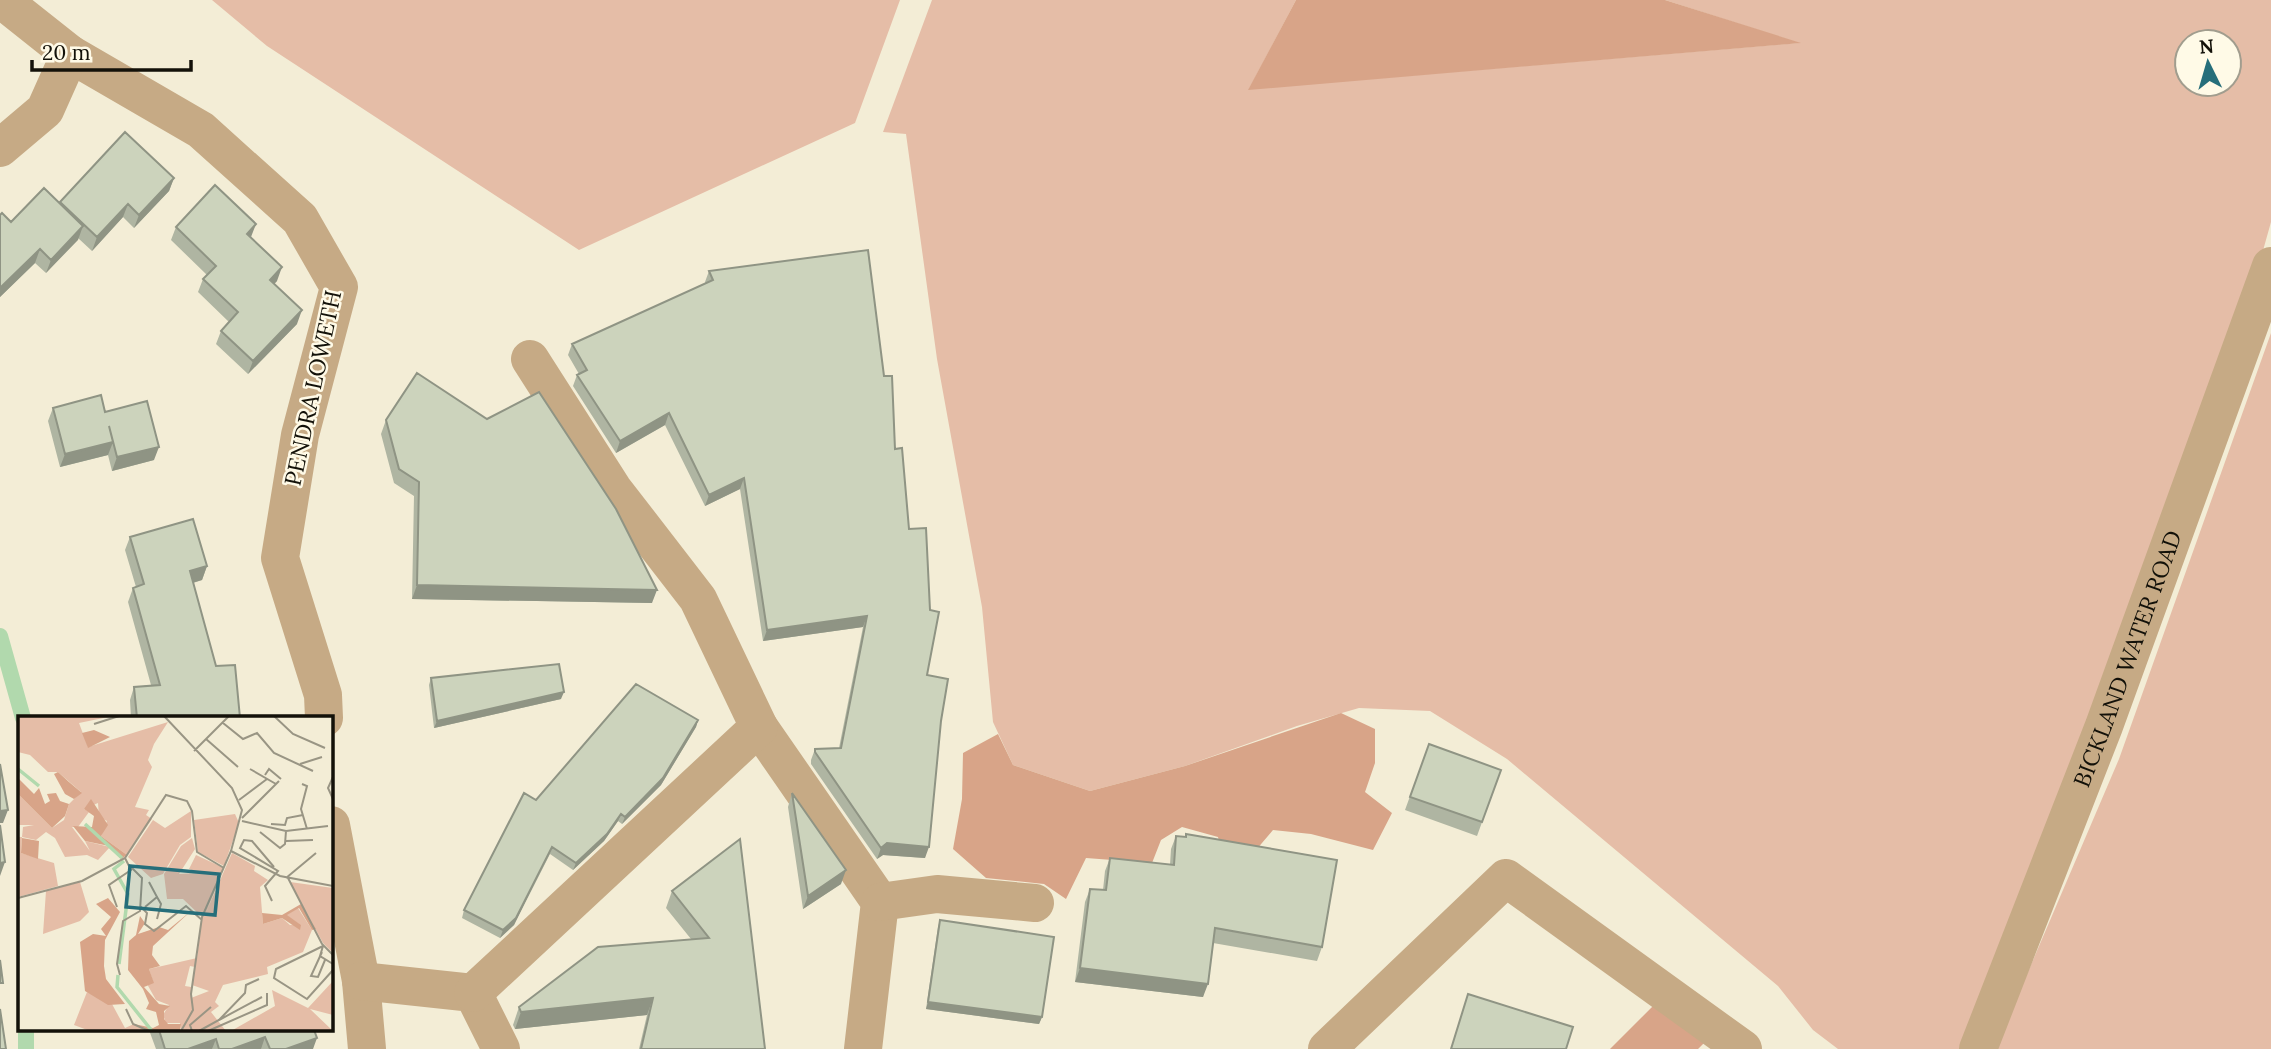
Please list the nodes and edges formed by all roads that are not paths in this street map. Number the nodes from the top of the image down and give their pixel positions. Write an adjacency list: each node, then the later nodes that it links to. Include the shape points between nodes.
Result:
1 (2, 0): 2 (street, PENDRA LOWETH)
2 (70, 54): 3 (street, via 45,110); 6 (street, PENDRA LOWETH, via 201,130 300,219 339,287 300,435 280,558 323,695)
3 (0, 148)
4 (2271, 266): 18 (street, BICKLAND WATER ROAD, via 2104,726)
5 (530, 359): 7 (street, via 613,489 698,599)
6 (324, 716)
7 (759, 727): 9 (street); 12 (street)
8 (332, 830): 11 (street)
9 (880, 902): 10 (street, via 937,894); 15 (street)
10 (1035, 903)
11 (361, 981): 12 (street); 13 (street)
12 (473, 993): 14 (street)
13 (367, 1049)
14 (501, 1049)
15 (863, 1049)
16 (1327, 1049): 17 (street, via 1506,878)
17 (1743, 1049)
18 (1978, 1049)

